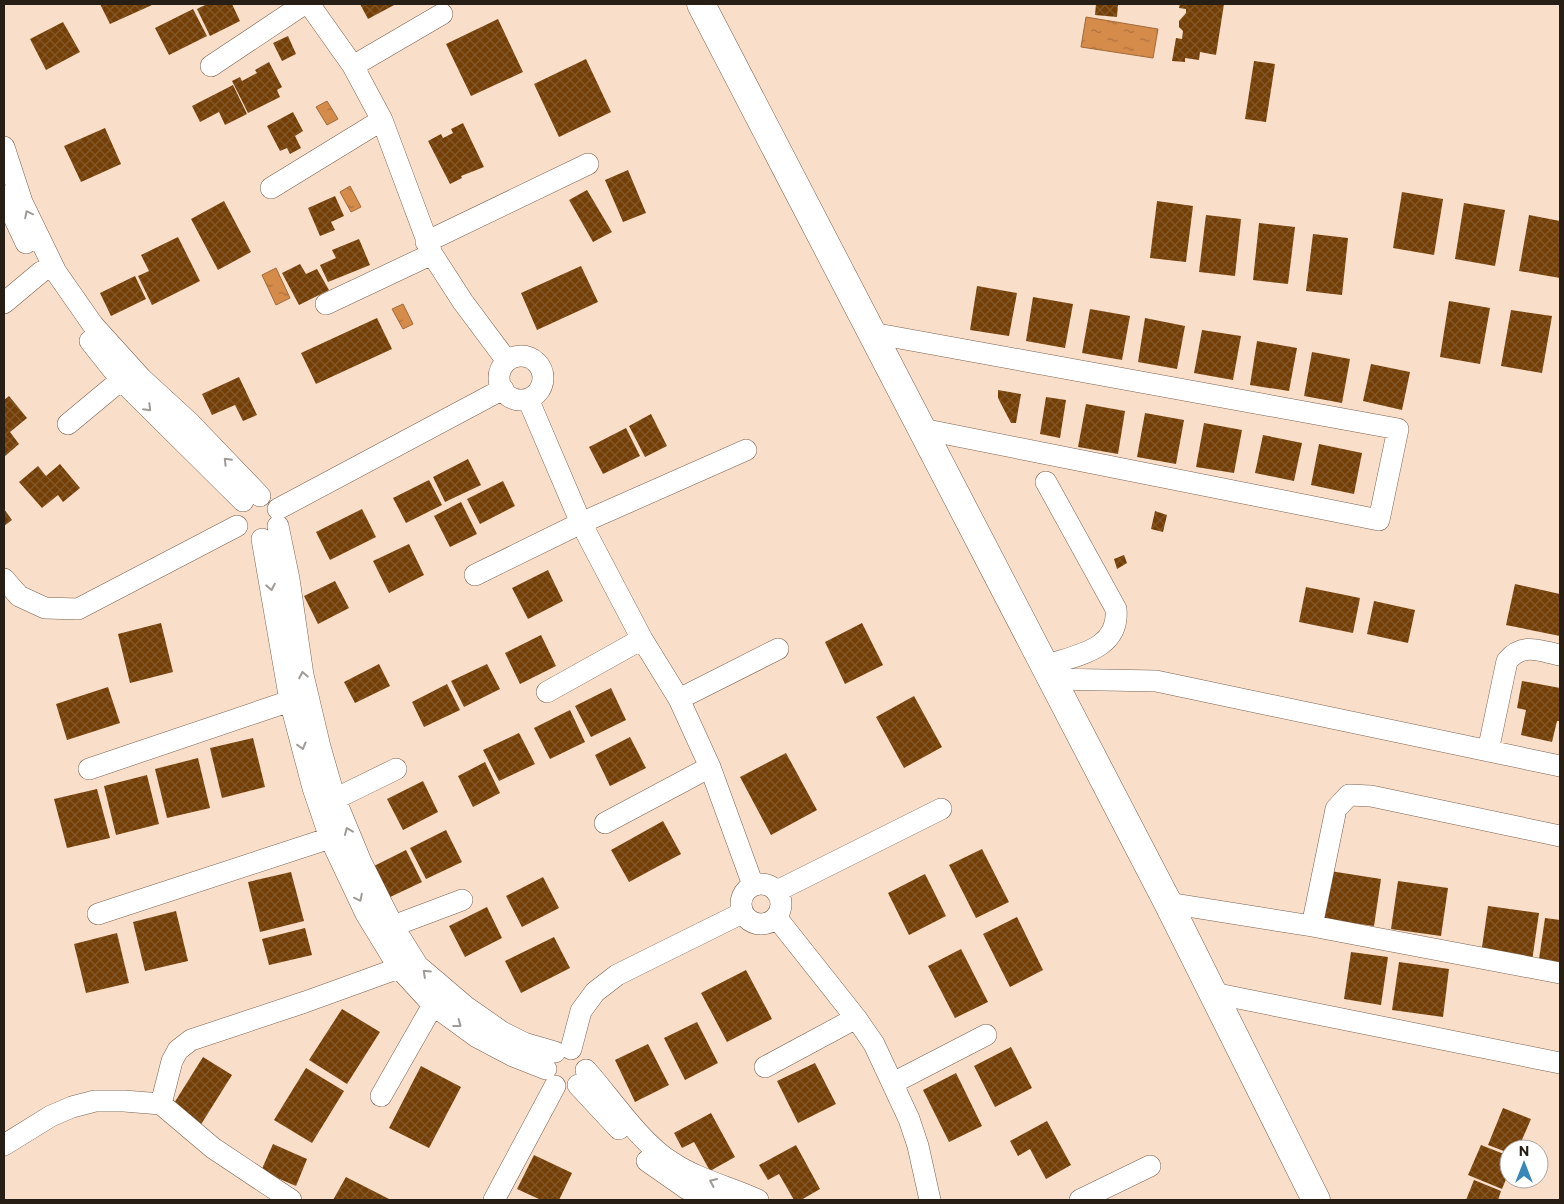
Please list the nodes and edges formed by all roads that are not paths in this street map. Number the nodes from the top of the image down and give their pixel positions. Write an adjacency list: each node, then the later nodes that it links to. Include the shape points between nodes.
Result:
1 (304, 4): 5 (street)
2 (309, 4): 6 (street)
3 (701, 4): 16 (main road)
4 (442, 14): 6 (street)
5 (211, 66)
6 (353, 66): 7 (street)
7 (382, 120): 10 (street); 12 (street)
8 (4, 147): 18 (street, one-way to 8, via 56,272 22,202)
9 (588, 164): 12 (street)
10 (272, 188)
11 (4, 196): 13 (street)
12 (429, 248): 15 (street); 17 (street, via 463,302)
13 (41, 272): 14 (street); 18 (street, via 70,316)
14 (4, 303)
15 (326, 304)
16 (872, 332): 22 (main road); 22 (street, via 1398,429 1379,520)
17 (507, 361): 19 (street, via 500,375); 20 (street, via 520,356 539,364 542,384 539,391)
18 (128, 376): 21 (street); 25 (street)
19 (503, 389): 20 (street, via 514,398); 27 (street)
20 (528, 399): 26 (street)
21 (68, 424)
22 (922, 429): 34 (main road)
23 (746, 450): 26 (street)
24 (1046, 482): 34 (street, via 1116,609 1117,617 1113,633 1102,644)
25 (252, 499): 27 (street, via 268,498 274,502); 28 (street, via 236,513)
26 (581, 523): 29 (street); 31 (street)
27 (273, 525): 28 (street, via 254,539 247,537); 37 (street, one-way to 37); 43 (street, one-way to 27, via 303,675 289,579)
28 (237, 526): 30 (street, via 78,609 45,608 19,596)
29 (475, 576)
30 (4, 579)
31 (642, 639): 35 (street); 36 (street)
32 (778, 649): 36 (street)
33 (1560, 655): 38 (street, via 1526,648 1514,653 1508,661)
34 (1049, 673): 38 (street, via 1156,681); 51 (main road)
35 (547, 692)
36 (679, 699): 40 (street)
37 (290, 701): 41 (street); 47 (street, one-way to 47)
38 (1488, 751): 39 (street)
39 (1560, 766)
40 (710, 767): 45 (street); 48 (street)
41 (89, 769)
42 (396, 769): 43 (street)
43 (335, 799): 55 (street, one-way to 43, via 361,862)
44 (941, 809): 49 (street)
45 (605, 823)
46 (1560, 836): 56 (street, via 1371,796 1349,795 1336,810)
47 (330, 838): 53 (street); 57 (street, one-way to 57, via 366,914)
48 (753, 885): 49 (street, via 767,884); 52 (street, via 740,900)
49 (777, 890): 54 (street, via 781,907)
50 (462, 900): 55 (street)
51 (1168, 903): 56 (street); 59 (main road)
52 (742, 913): 54 (street, via 753,923 760,924 771,922); 64 (street, via 617,975 595,992 581,1011)
53 (98, 914)
54 (776, 917): 61 (street)
55 (393, 926): 64 (street, one-way to 55, via 465,1006 418,966)
56 (1312, 926): 58 (street)
57 (399, 968): 60 (street); 69 (street, via 191,1040 178,1050 172,1061)
58 (1560, 973)
59 (1213, 994): 63 (street); 78 (main road)
60 (433, 1005): 64 (street, one-way to 64, via 477,1038 513,1056); 68 (street)
61 (856, 1018): 65 (street); 67 (street, via 874,1044)
62 (986, 1035): 67 (street)
63 (1560, 1063)
64 (557, 1064): 66 (street, via 561,1089 572,1088); 66 (street, via 580,1054 584,1059); 73 (street)
65 (766, 1067)
66 (582, 1078): 74 (street, via 645,1159 686,1190); 75 (street, one-way to 66, via 672,1163)
67 (893, 1083): 76 (street, via 910,1119)
68 (381, 1096)
69 (161, 1104): 70 (street, via 124,1101 72,1107); 72 (street, via 213,1148)
70 (4, 1145)
71 (1150, 1166): 77 (street)
72 (291, 1200)
73 (494, 1200)
74 (717, 1200)
75 (758, 1200)
76 (930, 1200)
77 (1080, 1200)
78 (1316, 1200)

